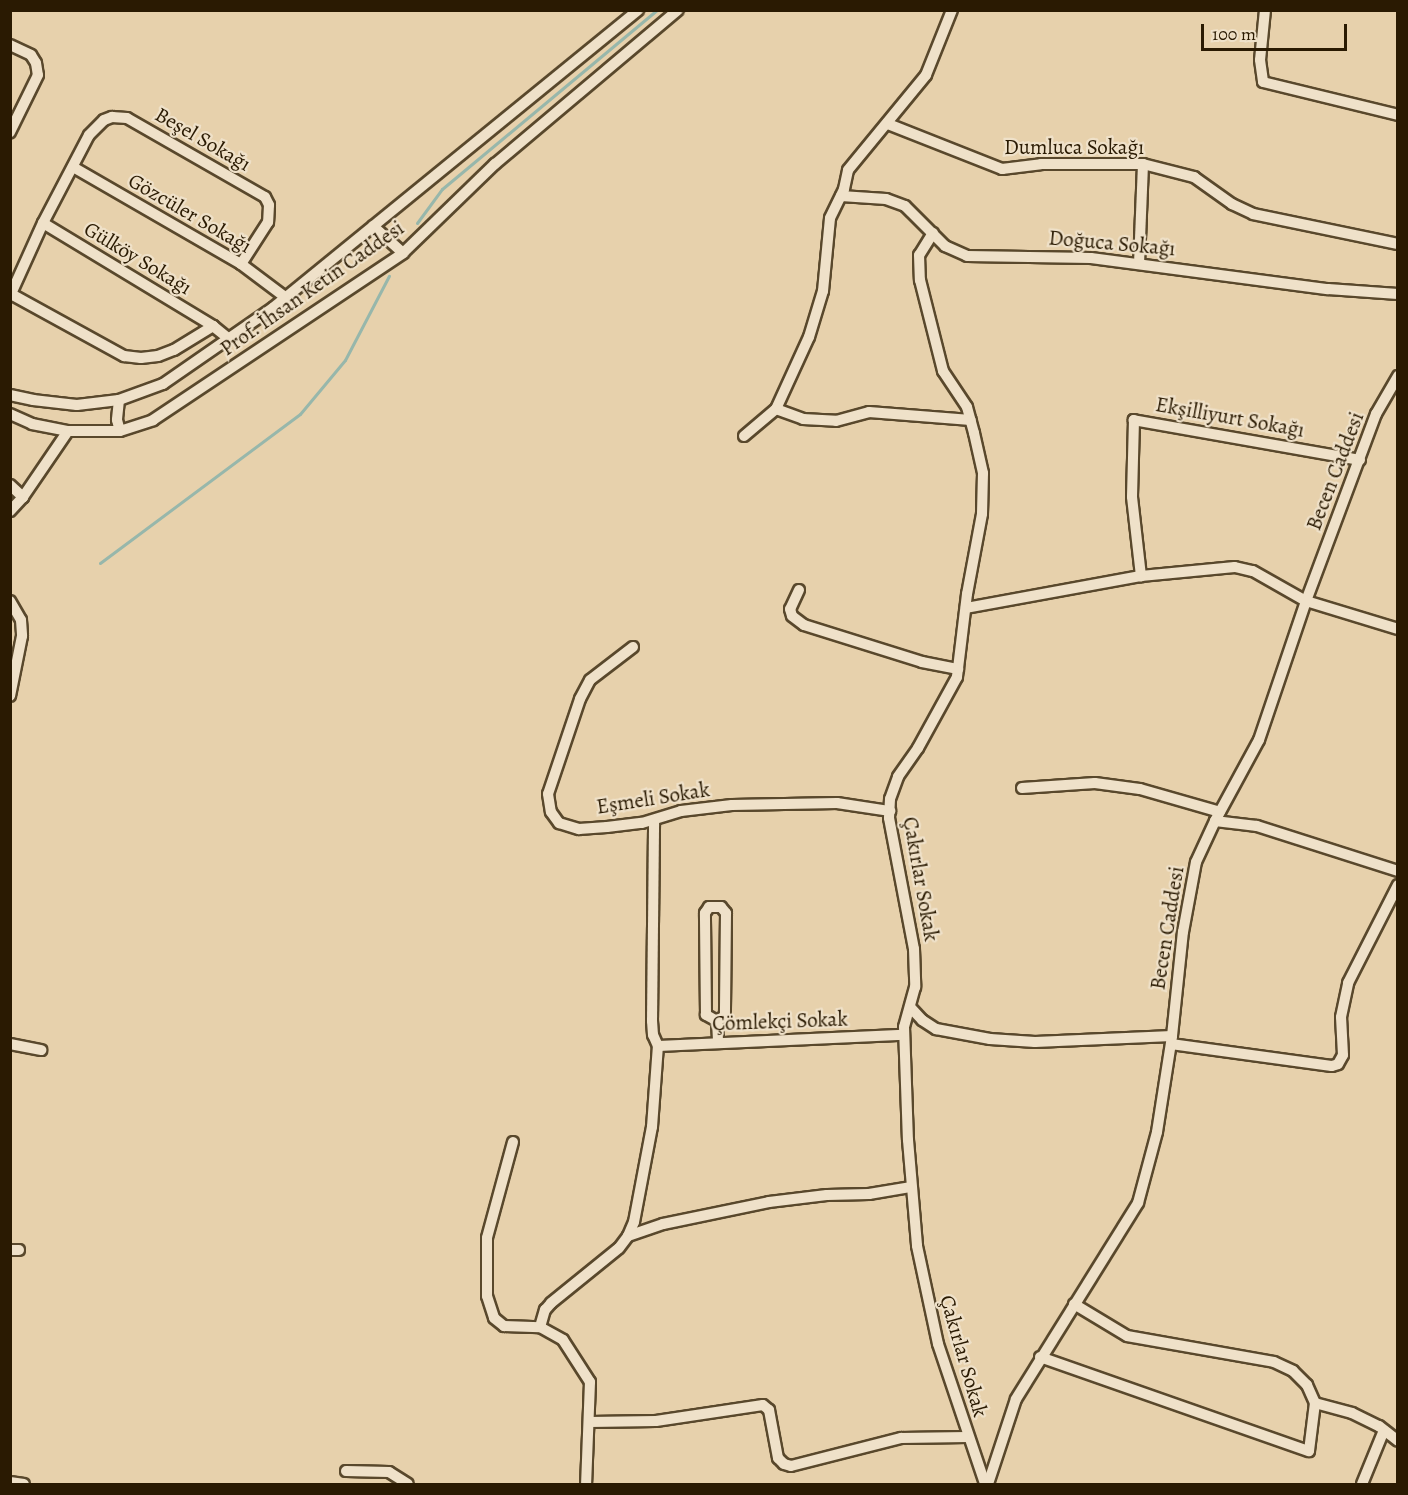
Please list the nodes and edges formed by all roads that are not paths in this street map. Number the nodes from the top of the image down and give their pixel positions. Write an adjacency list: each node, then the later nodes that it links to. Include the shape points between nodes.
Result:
1 (638, 10): 13 (street, Prof. İhsan Ketin Caddesi)
2 (678, 10): 16 (street, Prof. İhsan Ketin Caddesi, via 495,164)
3 (952, 10): 7 (street, via 926,75)
4 (1265, 10): 6 (street, via 1260,60 1263,82)
5 (10, 45): 8 (street, via 27,52 36,63 37,81)
6 (1398, 115)
7 (888, 124): 9 (street, Dumluca Sokağı, via 1002,169 1041,164); 11 (street, via 848,170)
8 (10, 132)
9 (1143, 164): 15 (street, Dumluca Sokağı, via 1194,177 1253,214); 18 (street)
10 (73, 167): 12 (street); 17 (street, Gözcüler Sokağı); 17 (street, Beşel Sokağı, via 89,135 104,120 127,118 265,197 269,205 268,222)
11 (842, 196): 14 (street, Doğuca Sokağı, via 896,202); 27 (street, via 830,218 823,291 809,337)
12 (43, 223): 20 (street); 22 (street, Gülköy Sokağı)
13 (373, 226): 16 (street); 21 (street, Prof. İhsan Ketin Caddesi)
14 (933, 233): 18 (street, Doğuca Sokağı, via 955,253 967,256 1090,258); 29 (street, Çakırlar Sokak, via 920,255 920,280 943,371 958,392)
15 (1398, 244)
16 (403, 253): 30 (street, Prof. İhsan Ketin Caddesi, via 189,398 153,420)
17 (241, 264): 21 (street, Gözcüler Sokağı)
18 (1139, 264): 19 (street, Doğuca Sokağı, via 1328,289)
19 (1398, 294)
20 (11, 295): 22 (street, via 124,356 158,357)
21 (285, 297): 23 (street, Prof. İhsan Ketin Caddesi)
22 (213, 326): 23 (street, Gülköy Sokağı)
23 (228, 338): 26 (street, Prof. İhsan Ketin Caddesi, via 163,384)
24 (1398, 376): 33 (street, Becen Caddesi, via 1376,414)
25 (10, 395): 26 (street, Prof. İhsan Ketin Caddesi, via 77,405)
26 (119, 400): 30 (street)
27 (776, 409): 29 (street, via 803,419 836,421 869,412); 32 (street)
28 (10, 414): 31 (street, Prof. İhsan Ketin Caddesi, via 32,424)
29 (970, 420): 41 (street, Çakırlar Sokak, via 983,473 982,514)
30 (120, 430): 31 (street, Prof. İhsan Ketin Caddesi)
31 (68, 431): 35 (street)
32 (744, 436)
33 (1360, 460): 37 (street, Ekşilliyurt Sokağı, via 1134,420 1132,497); 40 (street, Becen Caddesi)
34 (10, 485): 35 (street)
35 (23, 497): 36 (street)
36 (10, 511)
37 (1141, 576): 40 (street, via 1234,567 1253,571); 41 (street)
38 (799, 590): 44 (street, via 790,613 804,625 922,662)
39 (10, 601): 45 (street, via 21,620 22,636)
40 (1306, 601): 42 (street); 48 (street, Becen Caddesi, via 1260,740)
41 (966, 608): 44 (street, Çakırlar Sokak)
42 (1398, 629)
43 (633, 647): 49 (street, Eşmeli Sokak, via 590,680 550,786 548,803 559,823 579,829)
44 (958, 669): 47 (street, Çakırlar Sokak, via 938,714 898,777)
45 (10, 696)
46 (1022, 788): 48 (street, via 1095,783 1140,789)
47 (890, 812): 49 (street, Eşmeli Sokak, via 837,803 732,805 681,811); 52 (street, Çakırlar Sokak, via 914,949 915,987)
48 (1217, 817): 50 (street); 55 (street, Becen Caddesi, via 1196,862)
49 (654, 820): 58 (street, via 652,1021)
50 (1398, 871)
51 (1398, 885): 55 (street, via 1348,982 1341,1017 1343,1055 1338,1064)
52 (910, 1007): 54 (street, Çakırlar Sokak); 55 (street, via 936,1029 990,1039)
53 (717, 1021): 53 (street, via 725,1016 726,913 721,907 710,907 705,913 706,1015); 56 (street)
54 (904, 1035): 56 (street, Çömlekçi Sokak); 61 (street, Çakırlar Sokak)
55 (1171, 1040): 63 (street, Becen Caddesi, via 1157,1132 1138,1203)
56 (718, 1043): 58 (street, Çömlekçi Sokak)
57 (10, 1044): 59 (street)
58 (658, 1046): 62 (street, via 652,1127)
59 (41, 1050)
60 (513, 1142): 64 (street, via 487,1238 487,1296 494,1318 504,1326)
61 (911, 1187): 62 (street, via 769,1202 663,1224); 69 (street, Çakırlar Sokak, via 926,1294)
62 (628, 1236): 64 (street, via 619,1248 551,1303)
63 (1074, 1304): 65 (street, Becen Caddesi); 66 (street, via 1127,1336 1274,1362 1293,1371 1307,1385)
64 (540, 1327): 67 (street, via 563,1340 590,1382)
65 (1040, 1358): 66 (street, via 1309,1451); 76 (street, Becen Caddesi, via 1016,1399)
66 (1315, 1403): 68 (street, via 1352,1413)
67 (590, 1422): 69 (street, via 656,1421 763,1405 769,1410 778,1458 787,1466 901,1438); 75 (street)
68 (1384, 1430): 70 (street); 77 (street)
69 (968, 1437): 76 (street, Çakırlar Sokak)
70 (1398, 1442)
71 (346, 1471): 74 (street, via 389,1472)
72 (10, 1482): 73 (street)
73 (24, 1485)
74 (408, 1485)
75 (586, 1485)
76 (987, 1485)
77 (1362, 1485)

